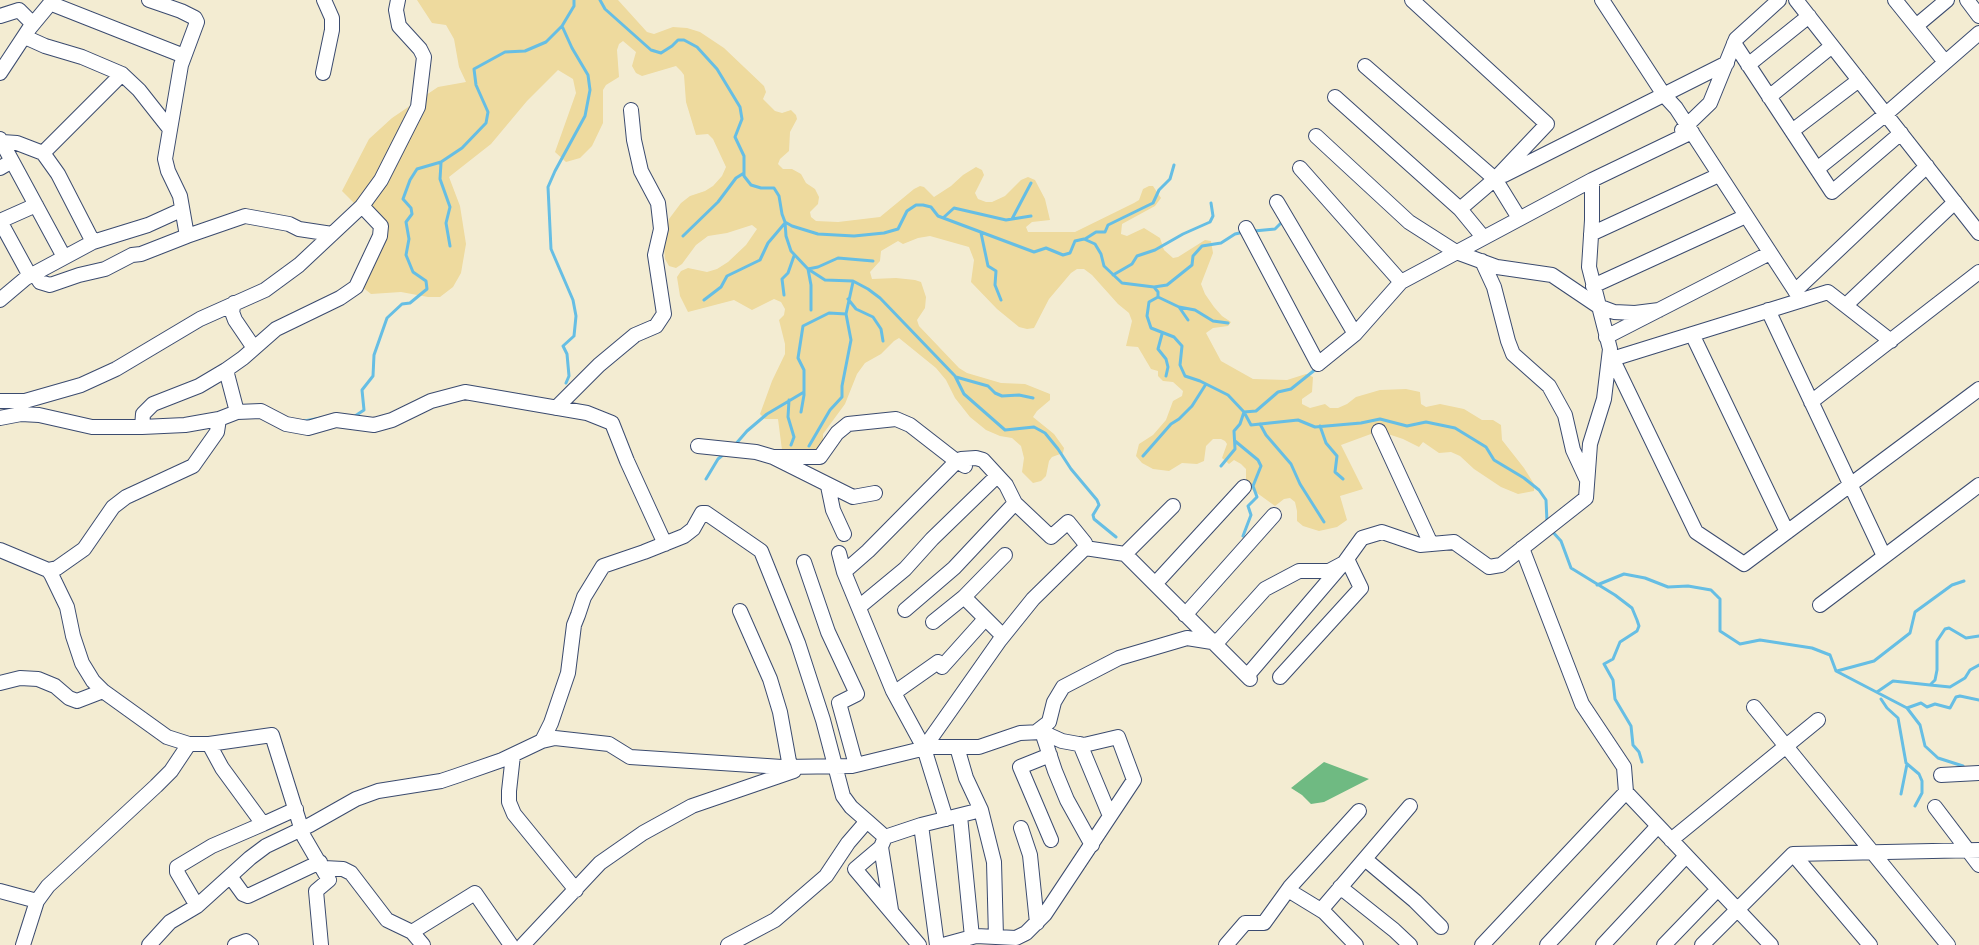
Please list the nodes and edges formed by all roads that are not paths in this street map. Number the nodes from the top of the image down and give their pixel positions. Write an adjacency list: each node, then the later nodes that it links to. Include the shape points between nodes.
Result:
1 (149, 0): 21 (street, via 195,18 197,26)
2 (324, 0): 26 (street, via 332,18 332,30)
3 (398, 0): 52 (street, via 399,27 424,57 418,107 381,180)
4 (1412, 0): 47 (street, via 1547,124)
5 (1602, 0): 30 (street)
6 (1779, 0): 19 (street)
7 (1796, 0): 13 (street)
8 (1895, 0): 16 (street)
9 (1947, 0): 16 (street)
10 (1967, 0): 14 (street)
11 (53, 2): 15 (street); 21 (street)
12 (0, 16): 15 (street, via 19,10)
13 (1809, 16): 20 (street); 24 (street)
14 (1979, 16)
15 (33, 24): 18 (street)
16 (1916, 26): 23 (street)
17 (1979, 33): 23 (street)
18 (25, 37): 27 (street); 28 (street)
19 (1734, 43): 22 (street); 24 (street)
20 (1832, 46): 29 (street); 32 (street)
21 (184, 56): 35 (street)
22 (1727, 63): 30 (street); 36 (street, via 1710,103)
23 (1945, 63): 34 (street)
24 (1748, 65): 32 (street)
25 (1365, 66): 47 (street)
26 (323, 73)
27 (0, 74)
28 (122, 74): 35 (street); 41 (street)
29 (1858, 80): 34 (street); 37 (street)
30 (1664, 95): 36 (street); 47 (street)
31 (1335, 97): 53 (street)
32 (1769, 97): 37 (street)
33 (631, 110): 94 (street, via 641,171 658,203 661,229 655,255 664,314 656,326 635,335)
34 (1886, 114): 38 (street); 45 (street)
35 (169, 128): 54 (street, via 165,159 180,196)
36 (1689, 128): 46 (street); 48 (street, via 1671,142)
37 (1792, 131): 45 (street)
38 (1901, 133): 43 (street); 45 (street, via 1832,192)
39 (1316, 136): 66 (street, via 1409,222)
40 (1, 140): 41 (street); 42 (street)
41 (43, 153): 65 (street)
42 (6, 164): 51 (street)
43 (1927, 166): 50 (street); 76 (street)
44 (1300, 168): 74 (street)
45 (1817, 169)
46 (1719, 175): 55 (street); 62 (street)
47 (1495, 179): 53 (street); 56 (street)
48 (1592, 180): 56 (street); 62 (street)
49 (1277, 202): 83 (street)
50 (1955, 202): 60 (street); 79 (street)
51 (36, 205): 57 (street); 69 (street)
52 (362, 206): 61 (street); 87 (street, via 381,226 356,287 276,329)
53 (1460, 209): 64 (street)
54 (181, 210): 59 (street); 63 (street)
55 (1746, 216): 67 (street); 75 (street)
56 (1519, 218): 64 (street)
57 (0, 221): 72 (street)
58 (1246, 228): 83 (street, via 1318,364)
59 (124, 232): 65 (street); 68 (street)
60 (1979, 233)
61 (332, 234): 63 (street, via 245,216); 78 (street, via 278,281)
62 (1591, 234): 75 (street, via 1589,267)
63 (187, 236): 68 (street)
64 (1483, 237): 66 (street)
65 (93, 242): 69 (street)
66 (1456, 252): 70 (street); 74 (street)
67 (1770, 253): 76 (street); 81 (street)
68 (135, 254): 73 (street, via 105,269)
69 (62, 258): 72 (street); 73 (street)
70 (1482, 261): 80 (street, via 1552,275); 104 (street, via 1494,286 1513,354 1549,386 1565,415 1573,450)
71 (1979, 272): 86 (street)
72 (32, 274): 73 (street, via 50,285); 77 (street)
73 (69, 279)
74 (1401, 282): 83 (street)
75 (1593, 286): 80 (street)
76 (1798, 296): 79 (street, via 1828,292); 82 (street)
77 (0, 300)
78 (234, 303): 87 (street, via 235,320); 93 (street, via 116,369)
79 (1846, 305): 86 (street)
80 (1598, 306): 81 (street, via 1614,312); 85 (street)
81 (1659, 310): 85 (street)
82 (1768, 310): 84 (street); 92 (street)
83 (1355, 334)
84 (1692, 334): 88 (street); 113 (street)
85 (1606, 337): 88 (street)
86 (1891, 340): 92 (street)
87 (254, 348): 89 (street)
88 (1610, 359): 104 (street, via 1604,399 1590,444); 113 (street, via 1696,532 1744,564)
89 (226, 370): 95 (street); 98 (street, via 199,386 153,404 143,414)
90 (1979, 389): 105 (street)
91 (0, 401): 93 (street)
92 (1811, 402): 105 (street)
93 (22, 407): 96 (street); 98 (street, via 39,415 92,427)
94 (555, 408): 95 (street, via 465,392 431,401 374,425 336,420 308,428 286,424 265,412); 115 (street, via 587,413 612,423)
95 (237, 412): 97 (street)
96 (0, 418)
97 (219, 419): 98 (street); 126 (street, via 217,432 193,466 126,497 113,507 84,549)
98 (142, 427)
99 (1379, 431): 116 (street)
100 (698, 446): 101 (street)
101 (773, 457): 102 (street, via 820,457 848,424 896,419); 107 (street)
102 (961, 462): 103 (street, via 983,460); 127 (street)
103 (997, 476): 110 (street); 131 (street, via 905,569)
104 (1587, 480): 118 (street, via 1586,498)
105 (1851, 485): 113 (street); 123 (street)
106 (1979, 485): 123 (street)
107 (828, 486): 109 (street, via 853,497); 114 (street)
108 (1244, 487): 128 (street)
109 (875, 493)
110 (1015, 503): 117 (street, via 1051,537 1068,522); 132 (street, via 954,568)
111 (1173, 506): 121 (street)
112 (1274, 515): 134 (street)
113 (1787, 532)
114 (844, 534)
115 (665, 544): 146 (street, via 603,566 584,597 574,625 568,673); 157 (street, via 693,530 699,515 706,513 761,551 798,644)
116 (1431, 544): 118 (street, via 1454,542 1489,567 1501,565); 124 (street, via 1419,545 1382,532 1362,538)
117 (1085, 548): 121 (street); 137 (street, via 1033,598)
118 (1522, 548): 161 (street, via 1582,704 1624,767)
119 (0, 550): 126 (street)
120 (839, 553): 127 (street)
121 (1125, 554): 128 (street)
122 (1005, 555): 129 (street)
123 (1884, 556): 130 (street)
124 (1345, 561): 138 (street, via 1329,571 1299,571 1265,589 1220,639); 138 (street, via 1248,678); 139 (street, via 1361,588)
125 (804, 562): 155 (street, via 828,632 857,694 839,703)
126 (48, 570): 141 (street, via 67,607 82,663)
127 (844, 572): 131 (street)
128 (1155, 584): 134 (street)
129 (964, 597): 135 (street); 136 (street)
130 (1820, 605)
131 (859, 607): 142 (street)
132 (904, 610)
133 (740, 611): 158 (street, via 770,679)
134 (1185, 615): 138 (street)
135 (985, 618): 137 (street); 142 (street, via 942,667 938,662)
136 (933, 622)
137 (1003, 636): 152 (street)
138 (1212, 642): 145 (street, via 1187,638 1119,658 1064,687 1054,702 1049,722)
139 (1280, 677)
140 (0, 683): 141 (street, via 38,679 77,701)
141 (103, 691): 147 (street, via 167,737)
142 (894, 693): 152 (street)
143 (1754, 708): 150 (street)
144 (1818, 720): 150 (street)
145 (1039, 732): 149 (street); 151 (street, via 1020,733 979,747); 154 (street)
146 (542, 741): 153 (street); 158 (street, via 555,738 609,744 630,757)
147 (189, 744): 148 (street); 193 (street, via 171,771 48,886)
148 (209, 744): 164 (street, via 272,735); 171 (street)
149 (1080, 744): 168 (street); 168 (street, via 1118,737 1134,780)
150 (1785, 746): 177 (street); 181 (street)
151 (957, 747): 152 (street); 165 (street)
152 (924, 748): 155 (street); 169 (street)
153 (513, 755): 175 (street, via 441,781 367,794); 190 (street, via 509,802 514,814)
154 (1050, 755): 176 (street, via 1020,767); 179 (street, via 1067,800)
155 (856, 765): 157 (street)
156 (808, 766): 157 (street); 158 (street); 190 (street, via 674,815 600,863)
157 (836, 766): 170 (street, via 843,796)
158 (790, 767)
159 (1979, 772): 160 (street)
160 (1941, 775)
161 (1626, 792): 173 (street); 219 (street)
162 (1410, 806): 184 (street)
163 (1935, 807): 180 (street)
164 (296, 809): 171 (street); 175 (street)
165 (981, 810): 167 (street); 202 (street, via 994,862)
166 (1359, 811): 191 (street)
167 (960, 816): 169 (street); 201 (street)
168 (1110, 816): 179 (street)
169 (946, 819): 172 (street)
170 (867, 821): 178 (street); 213 (street, via 826,876 767,926)
171 (263, 824): 194 (street, via 212,846 177,867)
172 (921, 825): 178 (street); 215 (street)
173 (1658, 826): 177 (street); 220 (street)
174 (1021, 828): 198 (street, via 1030,855)
175 (301, 829): 185 (street); 187 (street, via 266,846)
176 (1051, 840)
177 (1671, 840): 183 (street)
178 (883, 842): 197 (street); 197 (street, via 855,868)
179 (1092, 845): 198 (street, via 1052,906)
180 (1974, 851): 181 (street); 186 (street)
181 (1872, 853): 182 (street); 225 (street)
182 (1794, 854): 195 (street); 224 (street)
183 (1686, 856): 189 (street); 221 (street)
184 (1365, 859): 188 (street); 199 (street)
185 (322, 865): 187 (street, via 246,896); 200 (street, via 351,873 387,920); 209 (street, via 329,881 317,888 316,894)
186 (1979, 865)
187 (230, 876): 194 (street)
188 (1340, 887): 196 (street); 218 (street)
189 (1718, 889): 195 (street); 222 (street)
190 (576, 890): 212 (street)
191 (1288, 890): 196 (street); 203 (street, via 1264,923 1245,923)
192 (0, 891): 193 (street)
193 (37, 901): 206 (street)
194 (197, 906): 205 (street, via 170,922)
195 (1737, 909): 204 (street); 223 (street)
196 (1320, 910): 217 (street)
197 (891, 911): 214 (street)
198 (1036, 922): 202 (street, via 1016,938)
199 (1441, 927)
200 (412, 932): 210 (street); 211 (street, via 475,894)
201 (972, 937): 202 (street); 216 (street)
202 (999, 940)
203 (1234, 942)
204 (1710, 942)
205 (155, 943)
206 (23, 945)
207 (235, 945): 208 (street, via 246,941)
208 (251, 945)
209 (321, 945)
210 (423, 945)
211 (511, 945)
212 (523, 945)
213 (728, 945)
214 (919, 945)
215 (937, 945)
216 (943, 945)
217 (1356, 945)
218 (1410, 945)
219 (1482, 945)
220 (1547, 945)
221 (1603, 945)
222 (1664, 945)
223 (1771, 945)
224 (1870, 945)
225 (1948, 945)

